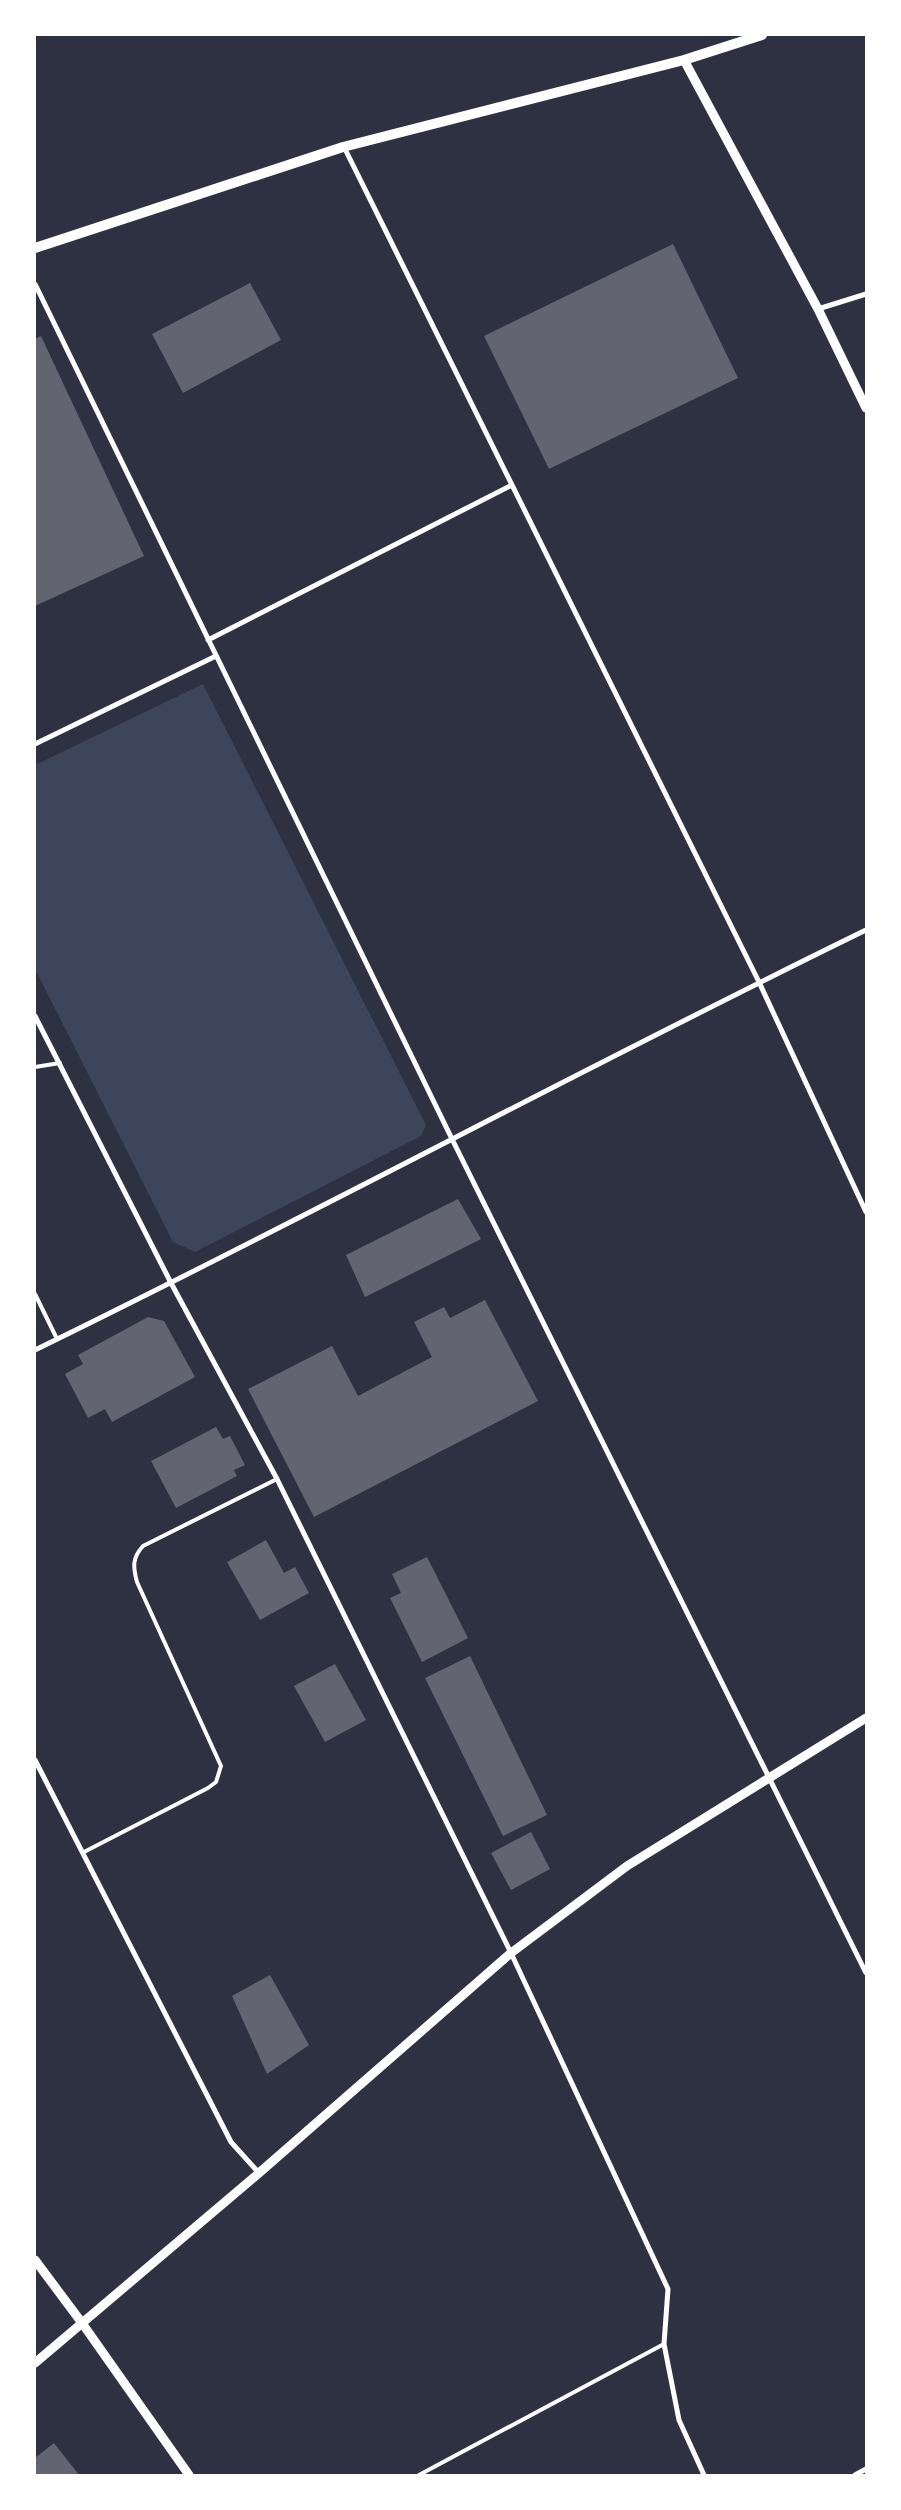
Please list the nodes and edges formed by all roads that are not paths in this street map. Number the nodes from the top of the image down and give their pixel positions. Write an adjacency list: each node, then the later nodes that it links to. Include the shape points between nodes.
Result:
1 (762, 35): 2 (main road)
2 (684, 60): 3 (main road); 7 (street)
3 (343, 147): 4 (main road); 9 (street)
4 (35, 248)
5 (35, 284): 10 (street)
6 (866, 294): 7 (street)
7 (818, 309): 8 (street)
8 (866, 408)
9 (512, 485): 10 (street); 14 (street)
10 (208, 640): 11 (street)
11 (216, 656): 12 (street); 18 (street)
12 (35, 744)
13 (866, 930): 14 (street)
14 (759, 982): 18 (street); 19 (street)
15 (35, 1016): 16 (street)
16 (61, 1063): 17 (lane); 20 (street)
17 (35, 1067)
18 (452, 1139): 20 (street); 27 (street)
19 (866, 1212)
20 (171, 1283): 22 (street); 24 (street)
21 (35, 1294): 22 (lane)
22 (57, 1339): 23 (street)
23 (35, 1350)
24 (277, 1479): 28 (lane, via 143,1546 136,1554 133,1566 137,1582 221,1766 216,1782 208,1788); 29 (street)
25 (866, 1718): 27 (street)
26 (35, 1760): 28 (street)
27 (770, 1779): 29 (street, via 627,1866); 30 (street)
28 (84, 1852): 31 (street, via 231,2142)
29 (511, 1952): 31 (street); 34 (street, via 668,2289)
30 (866, 1973)
31 (259, 2173): 33 (street)
32 (35, 2260): 33 (street)
33 (82, 2323): 35 (street); 37 (street)
34 (664, 2344): 38 (lane); 39 (street, via 678,2420)
35 (35, 2364)
36 (866, 2469): 40 (street)
37 (189, 2475)
38 (419, 2475)
39 (704, 2475)
40 (856, 2475)

